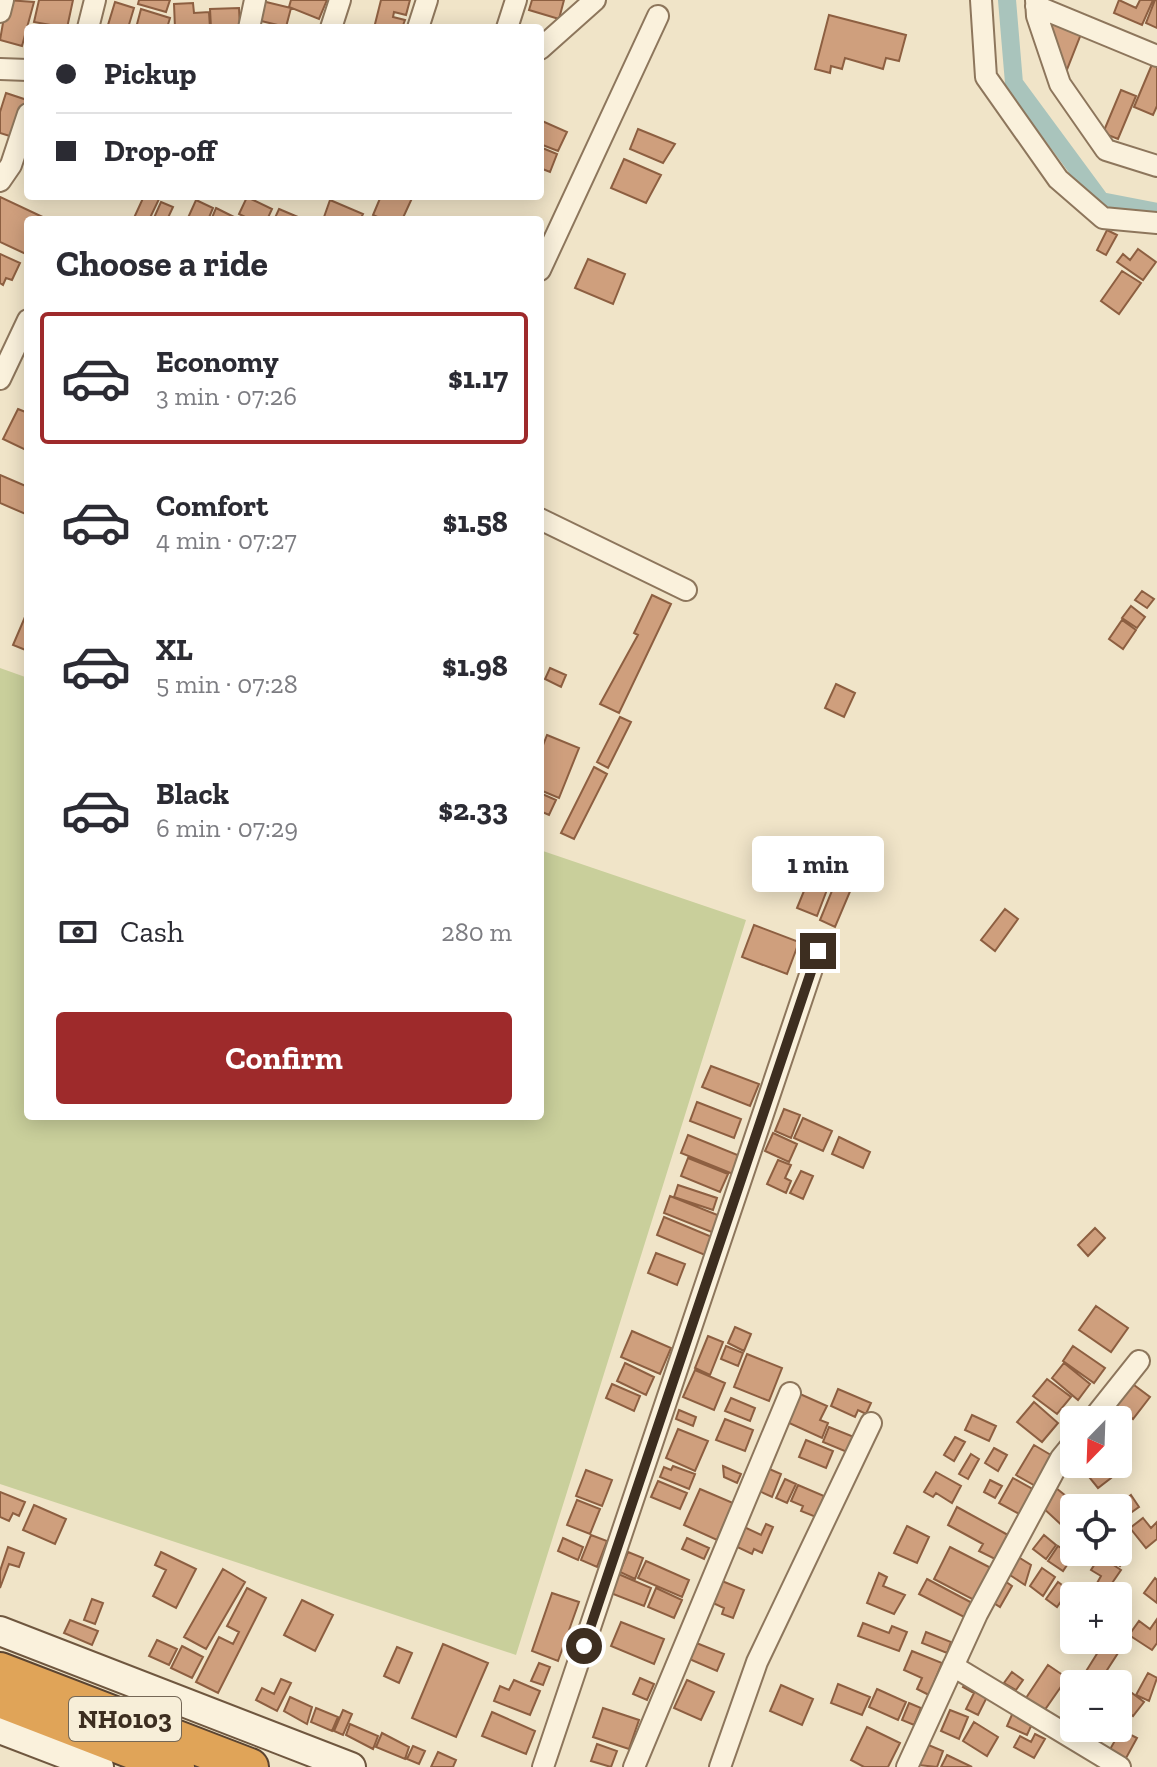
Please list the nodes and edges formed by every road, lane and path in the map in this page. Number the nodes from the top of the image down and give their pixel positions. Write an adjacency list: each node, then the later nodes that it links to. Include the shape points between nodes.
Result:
1 (3, 0): 10 (street)
2 (95, 0): 12 (street)
3 (255, 0): 13 (street)
4 (340, 0): 14 (street)
5 (427, 0): 15 (street)
6 (516, 0): 16 (street)
7 (595, 0): 17 (street)
8 (981, 0): 24 (street, via 986,77 1058,179 1103,218)
9 (1036, 3): 18 (street); 22 (street, via 1060,84 1106,150)
10 (0, 12)
11 (658, 16): 25 (street)
12 (89, 24)
13 (250, 24)
14 (332, 24)
15 (419, 24)
16 (508, 24)
17 (544, 45)
18 (1157, 56)
19 (0, 69): 20 (street)
20 (24, 70)
21 (24, 126): 23 (street)
22 (1157, 166)
23 (0, 181)
24 (1157, 223)
25 (544, 261)
26 (24, 328): 27 (street)
27 (0, 379)
28 (544, 521): 29 (street)
29 (686, 590)
30 (818, 951): 45 (street)
31 (1139, 1361): 33 (street)
32 (790, 1393): 46 (street)
33 (1103, 1406)
34 (871, 1423): 47 (street, via 757,1662)
35 (1060, 1460): 37 (street)
36 (0, 1631): 44 (street)
37 (953, 1666): 48 (street); 49 (street)
38 (0, 1671): 43 (highway, NH0103)
39 (0, 1699): 42 (highway, NH0103)
40 (0, 1729): 41 (street)
41 (85, 1765)
42 (176, 1767)
43 (250, 1767)
44 (351, 1767)
45 (543, 1767)
46 (634, 1767)
47 (720, 1767)
48 (907, 1767)
49 (1120, 1767)

